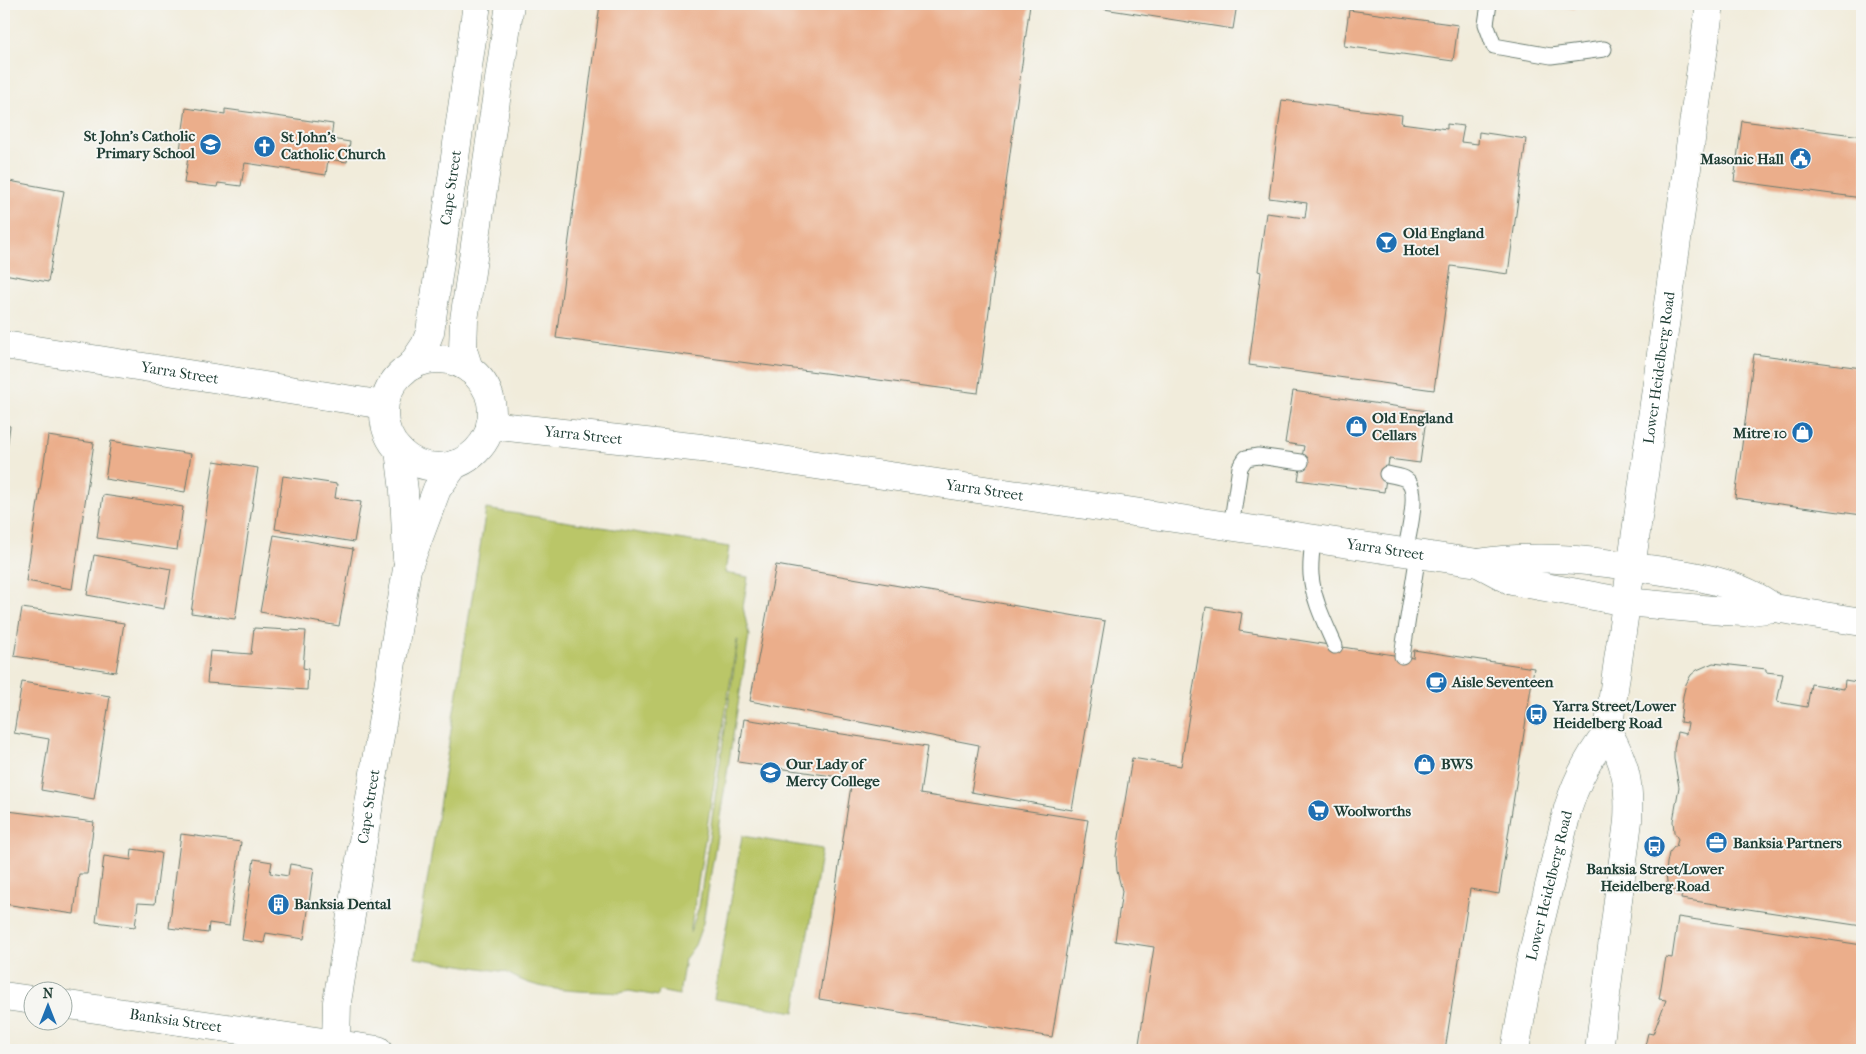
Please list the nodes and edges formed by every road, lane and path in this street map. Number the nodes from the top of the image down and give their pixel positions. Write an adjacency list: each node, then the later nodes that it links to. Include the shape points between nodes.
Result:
1 (477, 4): 7 (main road, Cape Street, via 430,332)
2 (510, 4): 8 (main road, via 464,320 463,350)
3 (1489, 4): 5 (lane, via 1486,24 1494,46 1551,56)
4 (1710, 4): 19 (main road, Lower Heidelberg Road)
5 (1604, 49)
6 (4, 346): 9 (main road, Yarra Street)
7 (411, 366): 8 (main road, via 441,359); 9 (main road, via 398,376)
8 (469, 369): 10 (main road, via 481,380 488,394 492,410)
9 (384, 405): 11 (main road, via 384,422 389,437)
10 (490, 425): 13 (main road, via 478,449); 15 (main road, Yarra Street, via 701,448)
11 (399, 450): 13 (main road, via 411,460 425,465); 20 (main road, Cape Street)
12 (1301, 462): 15 (lane, via 1258,456 1242,461)
13 (455, 464): 20 (main road, Cape Street, via 438,489)
14 (1387, 474): 17 (lane, via 1405,479 1412,488)
15 (1231, 527): 16 (main road, Yarra Street)
16 (1313, 539): 17 (main road, Yarra Street); 24 (lane, via 1312,586)
17 (1412, 554): 18 (main road, Yarra Street); 25 (lane)
18 (1478, 564): 19 (main road, Yarra Street, via 1559,558); 21 (main road, Yarra Street, via 1512,582)
19 (1631, 566): 21 (main road, Lower Heidelberg Road); 22 (main road, Yarra Street, via 1732,586)
20 (407, 570): 30 (main road, Cape Street, via 337,1002)
21 (1626, 602): 22 (main road, Yarra Street, via 1744,612); 26 (main road, Lower Heidelberg Road)
22 (1774, 608): 23 (main road, Yarra Street)
23 (1862, 622)
24 (1335, 646)
25 (1402, 656)
26 (1608, 732): 32 (main road, Lower Heidelberg Road, via 1584,768 1570,801 1531,960); 33 (main road, via 1626,773 1629,797)
27 (4, 996): 28 (main road)
28 (22, 999)
29 (72, 1006): 30 (main road, Banksia Street)
30 (336, 1047): 31 (main road, Banksia Street)
31 (378, 1050)
32 (1515, 1050)
33 (1599, 1050)

